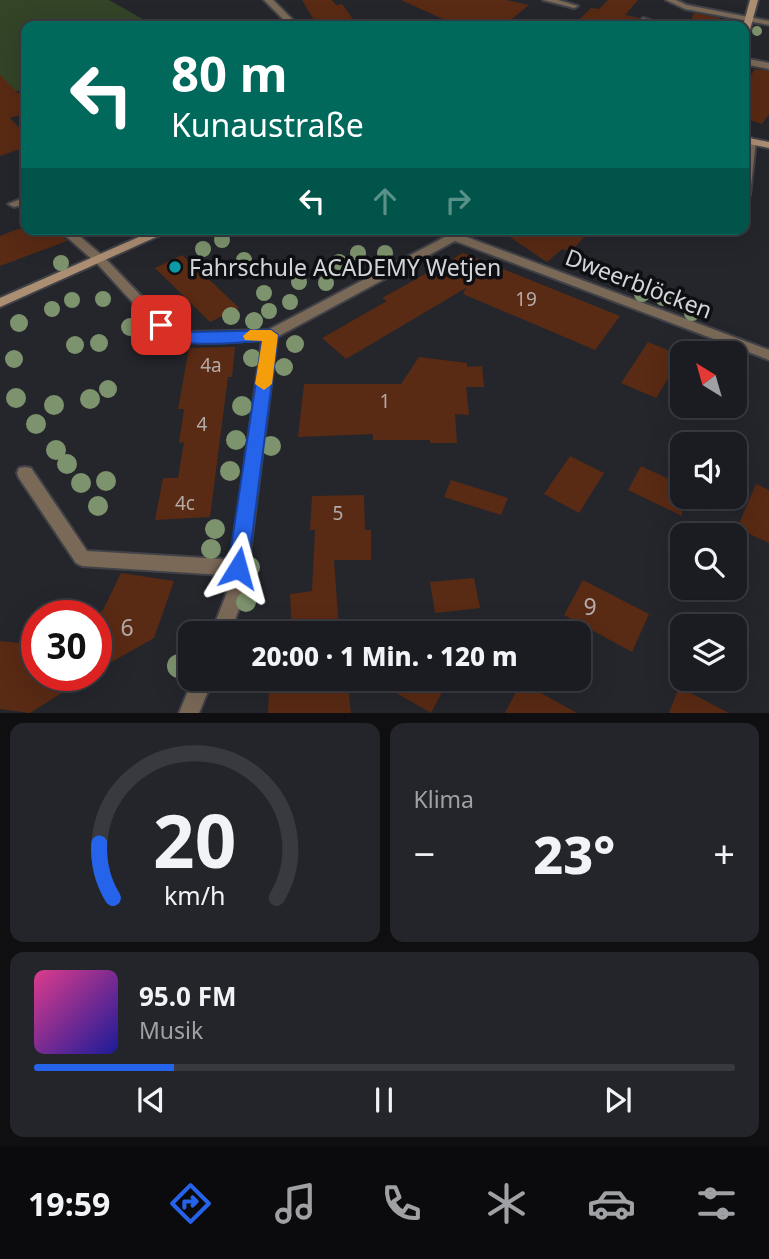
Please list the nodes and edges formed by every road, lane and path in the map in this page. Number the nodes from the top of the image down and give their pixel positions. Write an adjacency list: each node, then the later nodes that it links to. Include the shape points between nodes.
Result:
1 (268, 0): 7 (street)
2 (547, 0): 5 (street)
3 (670, 0): 6 (street)
4 (754, 0): 6 (main road)
5 (574, 6)
6 (750, 19): 8 (main road); 9 (street)
7 (290, 21)
8 (749, 22)
9 (769, 23)
10 (749, 62): 11 (street)
11 (769, 66)
12 (749, 141): 13 (main road)
13 (769, 145)
14 (21, 202): 15 (street)
15 (13, 204)
16 (71, 235): 20 (street)
17 (154, 235): 20 (main road)
18 (458, 235): 19 (street)
19 (455, 237): 22 (street); 23 (street, Dweerblöcken)
20 (99, 259): 21 (main road); 22 (street, via 173,332 192,337)
21 (0, 303)
22 (271, 335): 25 (street)
23 (769, 355)
24 (25, 473): 25 (street, via 82,558)
25 (238, 568): 26 (street, via 236,592)
26 (225, 621)
27 (198, 691): 28 (street)
28 (189, 713)

